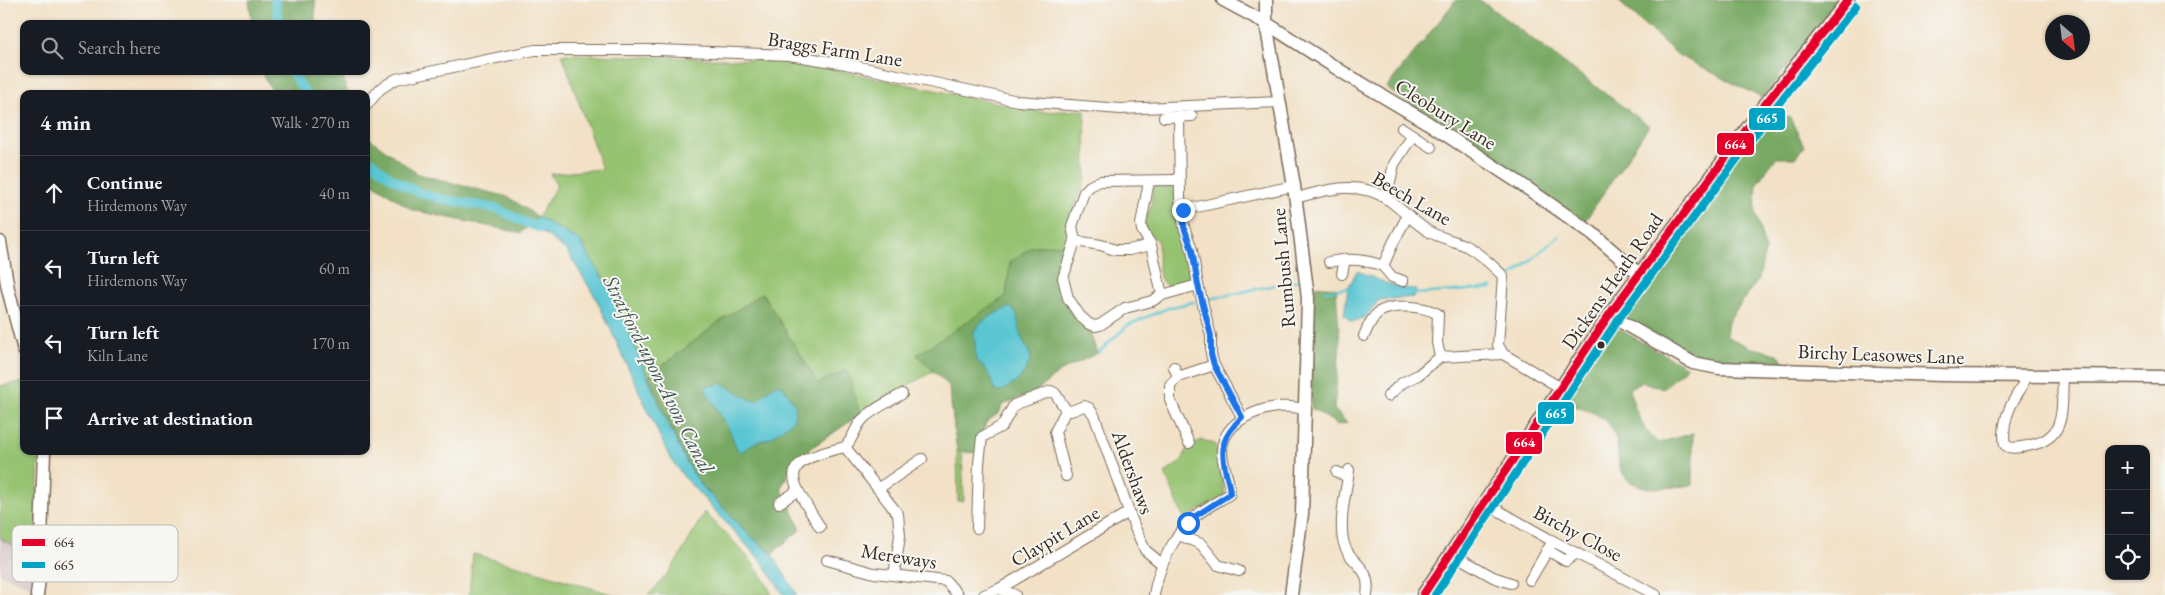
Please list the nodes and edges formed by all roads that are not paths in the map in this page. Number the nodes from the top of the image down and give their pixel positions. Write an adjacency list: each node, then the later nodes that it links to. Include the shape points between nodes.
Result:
1 (1223, 0): 4 (street, Cleobury Lane)
2 (1266, 0): 4 (street, Rumbush Lane)
3 (1848, 0): 26 (street, Dickens Heath Road, via 1763,107)
4 (1266, 23): 6 (street, Rumbush Lane); 26 (street, Cleobury Lane, via 1428,123 1592,232)
5 (370, 101): 6 (street, Braggs Farm Lane, via 380,89 396,79 535,50 659,50 789,55 1018,101 1121,109)
6 (1280, 102): 15 (street, Rumbush Lane)
7 (1179, 116): 8 (street); 9 (street); 13 (street)
8 (1192, 116)
9 (1164, 117)
10 (1402, 128): 11 (street)
11 (1413, 135): 12 (street); 16 (street, via 1394,164)
12 (1432, 147)
13 (1179, 180): 14 (street); 17 (street)
14 (1149, 181): 19 (street, via 1100,181 1090,186 1084,192 1072,226); 21 (street, via 1141,224)
15 (1295, 192): 16 (street, Beech Lane, via 1357,187 1369,189); 17 (street, Beech Lane); 43 (street, Rumbush Lane, via 1308,298)
16 (1386, 199): 18 (street, Beech Lane)
17 (1183, 210): 28 (street)
18 (1408, 215): 24 (street); 33 (street, Beech Lane, via 1429,232 1465,245 1504,281 1498,345)
19 (1075, 240): 21 (street, via 1115,250); 29 (street, via 1063,278 1068,298 1089,324 1100,325 1125,308 1152,302)
20 (0, 242): 31 (street)
21 (1151, 244): 29 (street)
22 (1345, 259): 23 (street); 24 (street); 25 (street)
23 (1329, 262)
24 (1383, 266): 27 (street, via 1392,277)
25 (1342, 274)
26 (1639, 274): 30 (street, Dickens Heath Road)
27 (1403, 281)
28 (1198, 285): 29 (street); 35 (street, via 1211,336)
29 (1162, 295)
30 (1609, 315): 36 (street, Birchy Leasowes Lane, via 1693,363 1712,367); 39 (street, Dickens Heath Road)
31 (20, 335)
32 (1364, 336): 34 (street, via 1370,321 1379,312 1394,307 1432,311 1438,314)
33 (1503, 354): 34 (street); 39 (street)
34 (1440, 357): 41 (street)
35 (1214, 365): 44 (street); 45 (street, via 1176,372 1170,385 1169,393)
36 (2025, 376): 37 (street, Birchy Leasowes Lane); 37 (street, via 2024,386 2014,398 2004,423 2005,445 2011,448 2040,444 2056,431)
37 (2063, 376): 38 (street, Birchy Leasowes Lane)
38 (2165, 377)
39 (1561, 388): 54 (street, Dickens Heath Road)
40 (902, 394): 46 (street, via 861,421)
41 (1388, 396)
42 (1066, 410): 50 (street, via 1055,432); 55 (street, Aldershaws, via 1084,406 1094,415); 58 (street, via 1051,391 1014,404 1002,426 982,437)
43 (1305, 410): 44 (street, via 1295,406 1271,408); 78 (street, Rumbush Lane, via 1302,514)
44 (1242, 417): 59 (street, via 1224,439 1222,451 1234,490 1197,515)
45 (1189, 443)
46 (845, 447): 51 (street); 52 (street, via 814,456 798,465 793,472)
47 (44, 455): 56 (street)
48 (922, 459): 51 (street)
49 (1337, 472): 79 (street, via 1349,473 1342,515 1343,541 1348,553 1367,574)
50 (1066, 476)
51 (879, 488): 67 (street, via 898,514 900,536)
52 (797, 492): 53 (street); 57 (street)
53 (779, 502)
54 (1483, 502): 60 (street, Birchy Close); 62 (street, Dickens Heath Road)
55 (1129, 512): 65 (street, Aldershaws, via 1145,550); 71 (street, Claypit Lane)
56 (42, 525)
57 (820, 527)
58 (977, 528)
59 (1179, 535): 65 (street); 66 (street, via 1201,544 1218,565)
60 (1553, 541): 61 (street); 63 (street, Birchy Close)
61 (1547, 550): 63 (street, via 1566,561); 68 (street)
62 (1451, 553): 70 (street, via 1493,577); 72 (street, Dickens Heath Road)
63 (1576, 553): 80 (street, Birchy Close)
64 (827, 560): 67 (street, Mereways, via 874,574)
65 (1162, 564): 77 (street)
66 (1239, 572)
67 (894, 575): 74 (street, Mereways, via 946,581)
68 (1530, 580)
69 (39, 582): 73 (street)
70 (1511, 583)
71 (999, 589): 75 (street); 76 (street)
72 (1429, 594)
73 (37, 595)
74 (958, 595)
75 (984, 595)
76 (1015, 595)
77 (1154, 595)
78 (1291, 595)
79 (1367, 595)
80 (1656, 595)

